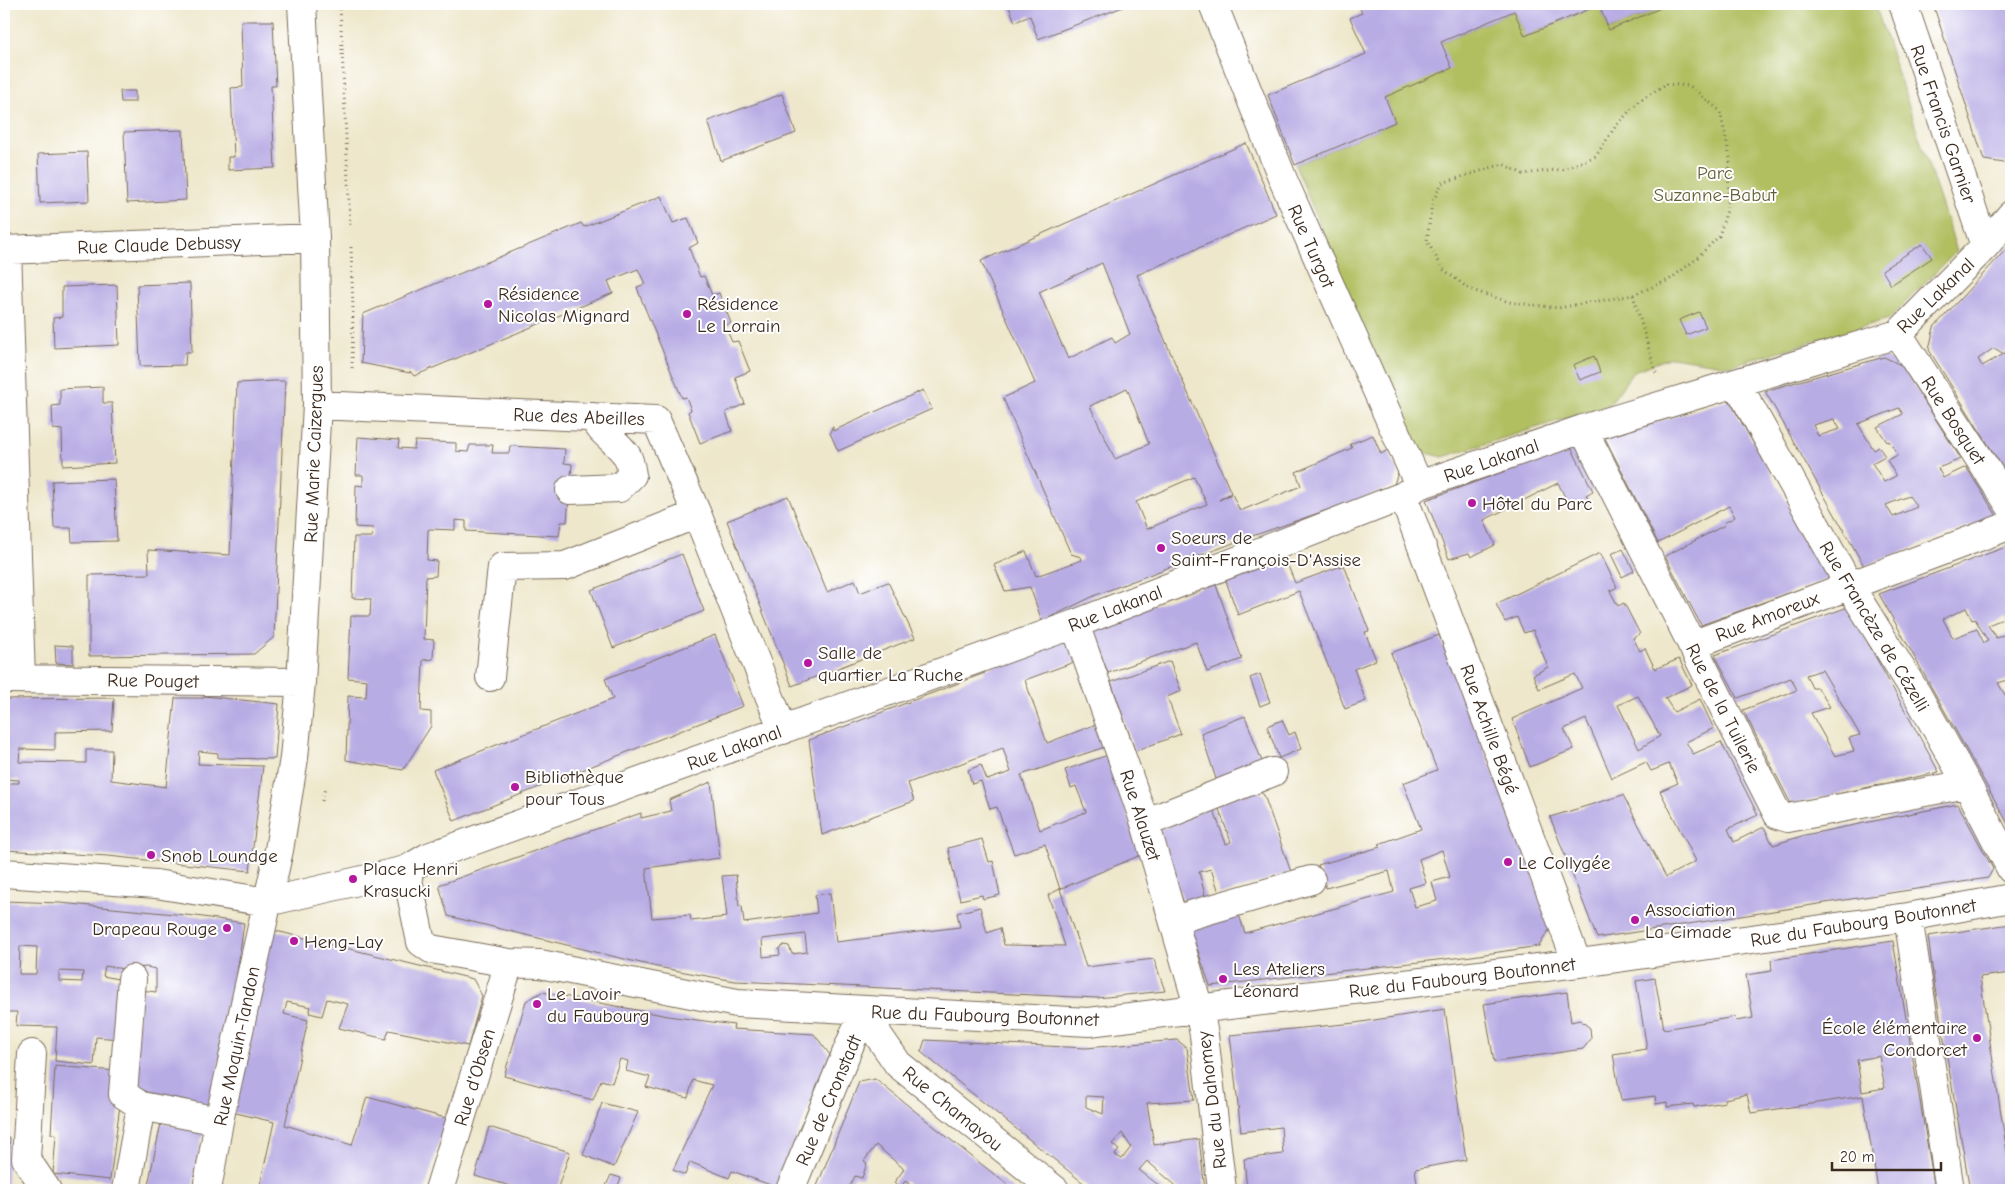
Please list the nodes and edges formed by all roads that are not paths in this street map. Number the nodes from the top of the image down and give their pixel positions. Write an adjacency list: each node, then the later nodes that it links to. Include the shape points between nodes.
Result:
1 (302, 4): 5 (street, Rue Marie Caizergues)
2 (1214, 4): 14 (street, Rue Turgot)
3 (1902, 4): 6 (street, Rue Francis Garnier)
4 (2011, 215): 6 (street, Rue Lakanal)
5 (315, 238): 7 (street, Rue Claude Debussy); 10 (street, Rue Marie Caizergues)
6 (1985, 246): 8 (street, Rue Lakanal)
7 (5, 249): 22 (street)
8 (1898, 334): 9 (street, Rue Lakanal); 15 (street, Rue Bosquet)
9 (1740, 383): 12 (street, Rue Lakanal); 18 (street, Rue Francèze de Cézelli, via 1744,396)
10 (317, 405): 11 (street, Rue des Abeilles); 23 (street, Rue Marie Caizergues)
11 (593, 417): 13 (street, via 597,427 612,438 628,457 632,475 619,488); 16 (street, Rue des Abeilles, via 656,420)
12 (1583, 429): 14 (street, Rue Lakanal); 20 (street, Rue de la Tuilerie)
13 (570, 490)
14 (1411, 490): 19 (street, Rue Lakanal); 37 (street, Rue Achille Bégé)
15 (2011, 507)
16 (697, 514): 21 (street, via 565,566 502,567); 24 (street, Rue des Abeilles)
17 (2011, 525): 18 (street, Rue Amoreux)
18 (1849, 585): 20 (street, Rue Amoreux); 26 (street, Rue Francèze de Cézelli, via 1918,696)
19 (1075, 624): 24 (street, Rue Lakanal); 27 (street, Rue Alauzet)
20 (1692, 645): 26 (street, Rue de la Tuilerie, via 1778,815 1788,818)
21 (490, 677)
22 (12, 679): 23 (street, Rue Pouget)
23 (301, 682): 33 (street, Rue Marie Caizergues, via 292,767)
24 (782, 730): 29 (street, Rue Lakanal, via 428,857)
25 (1273, 772): 27 (street)
26 (1967, 784): 28 (street, Rue Francèze de Cézelli)
27 (1145, 823): 35 (street, Rue Alauzet)
28 (2011, 869)
29 (406, 870): 33 (street); 36 (street, Rue du Faubourg Boutonnet, via 421,942 431,949)
30 (4, 873): 33 (street, via 156,884)
31 (1311, 880): 35 (street)
32 (2011, 898): 34 (street, Rue du Faubourg Boutonnet)
33 (267, 902): 43 (street, Rue Moquin-Tandon)
34 (1908, 917): 37 (street, Rue du Faubourg Boutonnet); 51 (street)
35 (1174, 920): 39 (street, Rue Alauzet)
36 (508, 963): 40 (street, Rue du Faubourg Boutonnet, via 540,964 737,1003); 47 (street, Rue d'Obsen)
37 (1577, 963): 39 (street, Rue du Faubourg Boutonnet)
38 (132, 979): 42 (street, via 123,1094)
39 (1199, 1010): 40 (street, Rue du Faubourg Boutonnet, via 1089,1022); 50 (street, Rue du Dahomey)
40 (870, 1011): 48 (street, Rue de Cronstadt, via 855,1032); 49 (street, Rue Chamayou, via 878,1035 898,1064)
41 (32, 1054): 44 (street, via 26,1160)
42 (141, 1106): 43 (street); 45 (street)
43 (220, 1121): 46 (street, Rue Moquin-Tandon)
44 (47, 1190)
45 (126, 1190)
46 (207, 1190)
47 (439, 1190)
48 (790, 1190)
49 (1054, 1190)
50 (1222, 1190)
51 (1950, 1190)

